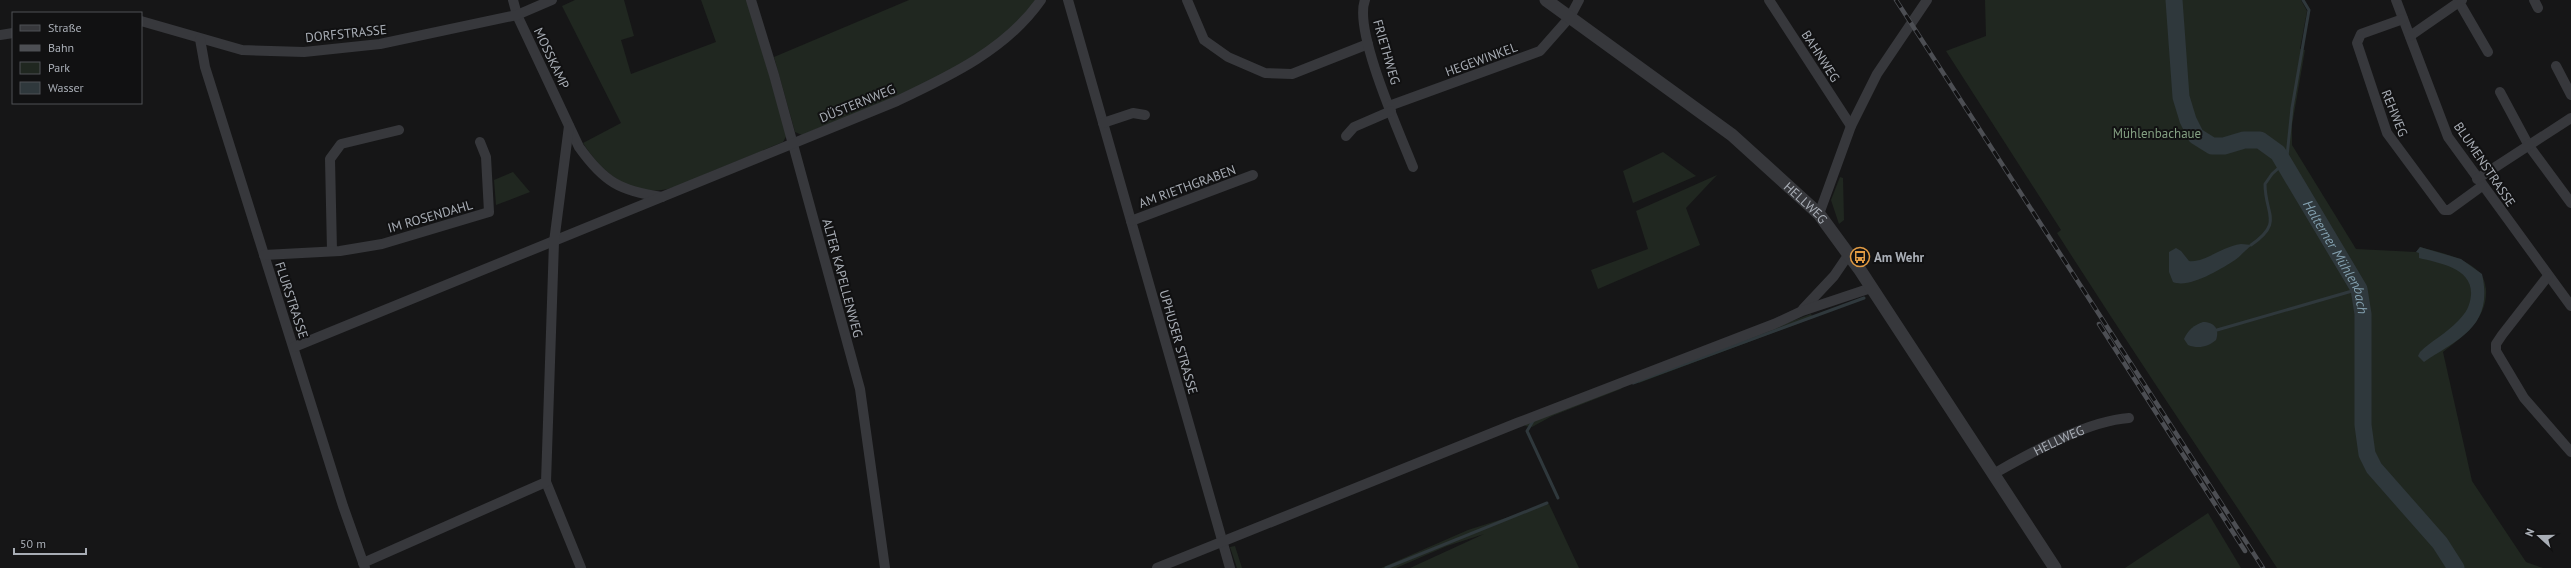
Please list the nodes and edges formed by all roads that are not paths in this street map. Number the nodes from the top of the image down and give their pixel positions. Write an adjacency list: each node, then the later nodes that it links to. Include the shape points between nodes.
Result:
1 (513, 0): 14 (street, MOSSKAMP)
2 (552, 0): 14 (street, DORFSTRASSE)
3 (751, 0): 36 (street, ALTER KAPELLENWEG)
4 (1042, 0): 36 (street, DÜSTERNWEG, via 1017,27 972,63 897,101)
5 (1068, 0): 30 (street, UPHUSER STRASSE)
6 (1187, 0): 22 (street, via 1204,40 1228,57 1265,73 1292,74)
7 (1365, 0): 22 (street, FRIETHWEG, via 1362,9)
8 (1546, 0): 15 (street, HELLWEG)
9 (1579, 0): 15 (street, HEGEWINKEL)
10 (1769, 0): 32 (street, BAHNWEG)
11 (1927, 0): 32 (street, via 1877,74)
12 (2396, 0): 16 (street, BLUMENSTRASSE)
13 (2460, 1): 20 (street); 23 (street)
14 (517, 15): 21 (street, DORFSTRASSE, via 380,44 304,52 242,50); 31 (street, MOSSKAMP)
15 (1570, 17): 27 (street, HEGEWINKEL, via 1540,51); 43 (street, HELLWEG, via 1732,135)
16 (2403, 19): 20 (street, BLUMENSTRASSE); 40 (street, REHWEG, via 2361,34 2357,42 2387,133 2444,210 2449,210)
17 (142, 21): 21 (street, DORFSTRASSE)
18 (12, 33): 19 (street)
19 (0, 35)
20 (2410, 36): 40 (street, BLUMENSTRASSE, via 2448,137)
21 (200, 39): 48 (street, FLURSTRASSE, via 206,67)
22 (1368, 44): 27 (street, FRIETHWEG)
23 (2488, 52)
24 (2556, 66): 26 (street)
25 (2500, 92): 37 (street)
26 (2571, 95)
27 (1390, 108): 34 (street, via 1354,127); 38 (street, FRIETHWEG)
28 (1145, 115): 30 (street, via 1133,114)
29 (2571, 118): 37 (street)
30 (1103, 123): 44 (street, UPHUSER STRASSE)
31 (569, 126): 41 (street, MOSSKAMP, via 591,164 610,180 625,190); 45 (street)
32 (1851, 126): 43 (street)
33 (399, 130): 46 (street, via 340,144 330,159)
34 (1346, 136)
35 (480, 142): 46 (street, IM ROSENDAHL, via 486,157 489,212 389,242)
36 (792, 143): 41 (street, DÜSTERNWEG); 61 (street, ALTER KAPELLENWEG, via 860,389)
37 (2529, 146): 40 (street); 42 (street)
38 (1412, 167)
39 (1253, 175): 44 (street, AM RIETHGRABEN)
40 (2479, 182): 49 (street, BLUMENSTRASSE)
41 (662, 197): 45 (street, DÜSTERNWEG)
42 (2571, 203)
43 (1819, 214): 47 (street, HELLWEG)
44 (1131, 220): 58 (street, UPHUSER STRASSE)
45 (554, 242): 53 (street, DÜSTERNWEG); 57 (street)
46 (332, 252): 48 (street, IM ROSENDAHL)
47 (1849, 254): 50 (street, HELLWEG); 52 (street, via 1834,276)
48 (264, 255): 53 (street, FLURSTRASSE)
49 (2548, 276): 51 (street, BLUMENSTRASSE); 55 (street, via 2502,335 2496,344 2496,351 2524,398)
50 (1871, 288): 52 (street); 56 (street, HELLWEG)
51 (2571, 306)
52 (1802, 311): 58 (street)
53 (294, 347): 59 (street, FLURSTRASSE)
54 (2129, 418): 56 (street, HELLWEG, via 2113,419 2042,447)
55 (2571, 452)
56 (1993, 474): 64 (street, HELLWEG)
57 (546, 482): 59 (street); 60 (street)
58 (1222, 542): 62 (street); 63 (street, UPHUSER STRASSE)
59 (364, 566)
60 (581, 568)
61 (885, 568)
62 (1157, 568)
63 (1230, 568)
64 (2055, 568)

